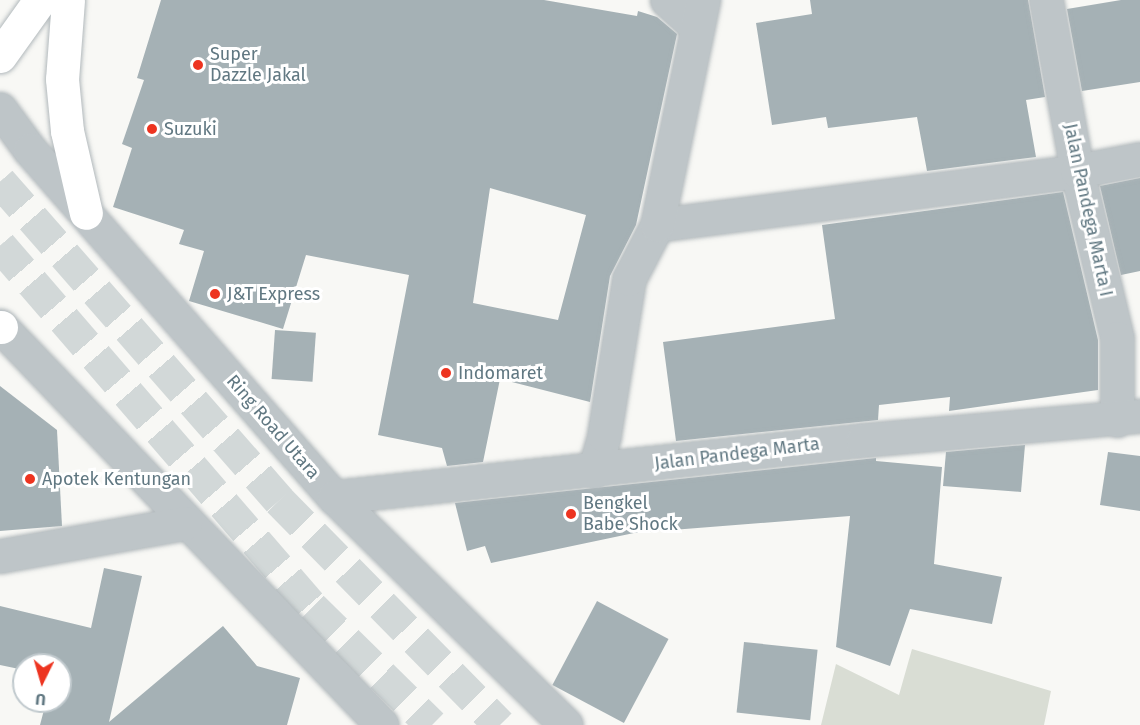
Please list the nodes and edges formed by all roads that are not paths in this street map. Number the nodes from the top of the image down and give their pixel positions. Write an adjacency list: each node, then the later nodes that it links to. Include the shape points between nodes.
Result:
1 (40, 0): 6 (main road)
2 (68, 0): 10 (main road, via 62,79 67,131)
3 (667, 0): 5 (street)
4 (1046, 0): 9 (street, Jalan Pandega Marta I)
5 (700, 13): 11 (street)
6 (0, 56)
7 (0, 109): 10 (street, Ring Road Utara)
8 (1140, 159): 9 (street)
9 (1077, 171): 11 (street); 13 (street, Jalan Pandega Marta I, via 1117,338)
10 (86, 213): 15 (street, Ring Road Utara)
11 (657, 225): 14 (street, via 629,279 604,435)
12 (0, 327): 16 (street)
13 (1128, 418): 14 (street, Jalan Pandega Marta, via 863,440)
14 (594, 471): 15 (street, Jalan Pandega Marta)
15 (334, 497): 19 (street, Ring Road Utara)
16 (185, 523): 17 (street); 18 (street)
17 (0, 556)
18 (382, 725)
19 (566, 725)

